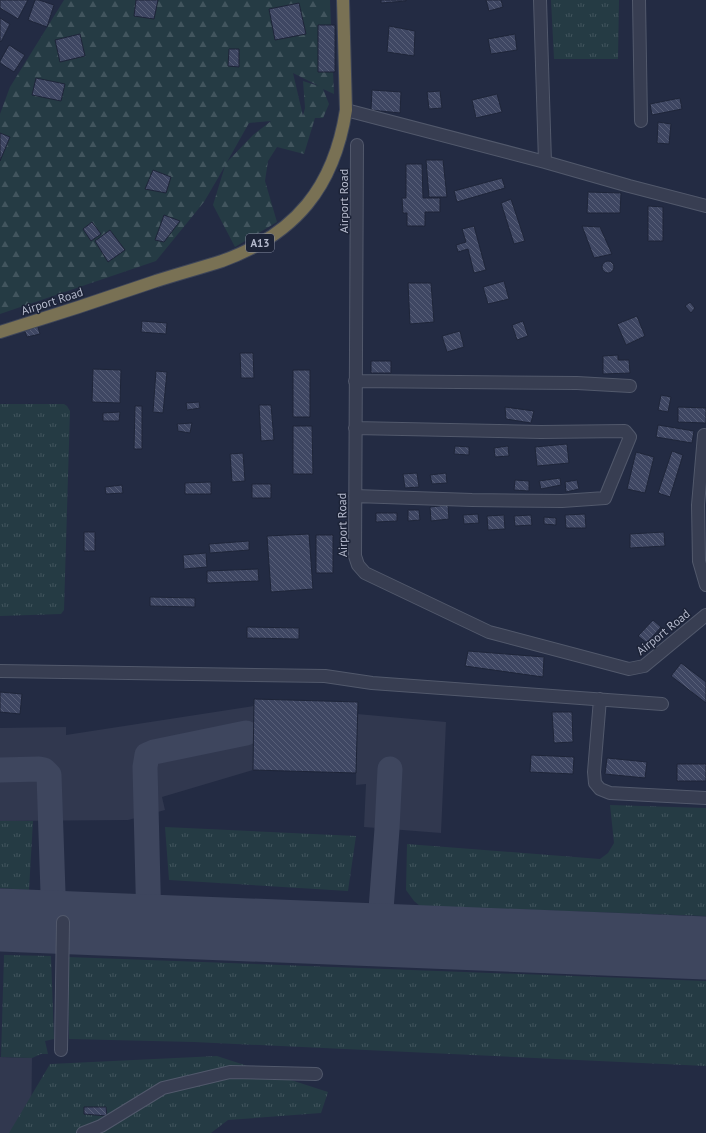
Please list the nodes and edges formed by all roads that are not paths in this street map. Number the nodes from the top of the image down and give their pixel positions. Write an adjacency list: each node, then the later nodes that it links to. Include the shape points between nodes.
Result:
1 (343, 0): 4 (highway, Airport Road / A13)
2 (540, 0): 7 (street)
3 (639, 0): 5 (street)
4 (346, 110): 7 (street); 9 (highway, Airport Road / A13, via 333,163 316,194 295,218 260,244 222,261)
5 (641, 121)
6 (357, 145): 10 (street, Airport Road)
7 (545, 162): 8 (street)
8 (706, 206)
9 (0, 332)
10 (355, 381): 11 (street, via 577,383); 12 (street, Airport Road)
11 (630, 386)
12 (355, 428): 14 (street, Airport Road); 14 (street, via 625,431 630,437 605,498 562,501)
13 (704, 435): 15 (street, via 698,506 699,561)
14 (356, 496): 16 (street, Airport Road, via 355,556 365,573 489,632 629,668 644,666)
15 (706, 585)
16 (706, 615)
17 (0, 671): 18 (street, via 325,676 372,683)
18 (600, 699): 19 (street); 20 (street, via 594,783 600,789 610,793)
19 (662, 704)
20 (706, 798)
21 (63, 922): 22 (street)
22 (60, 1050)
23 (316, 1074): 24 (street, via 230,1072 163,1088 101,1126)
24 (83, 1133)

